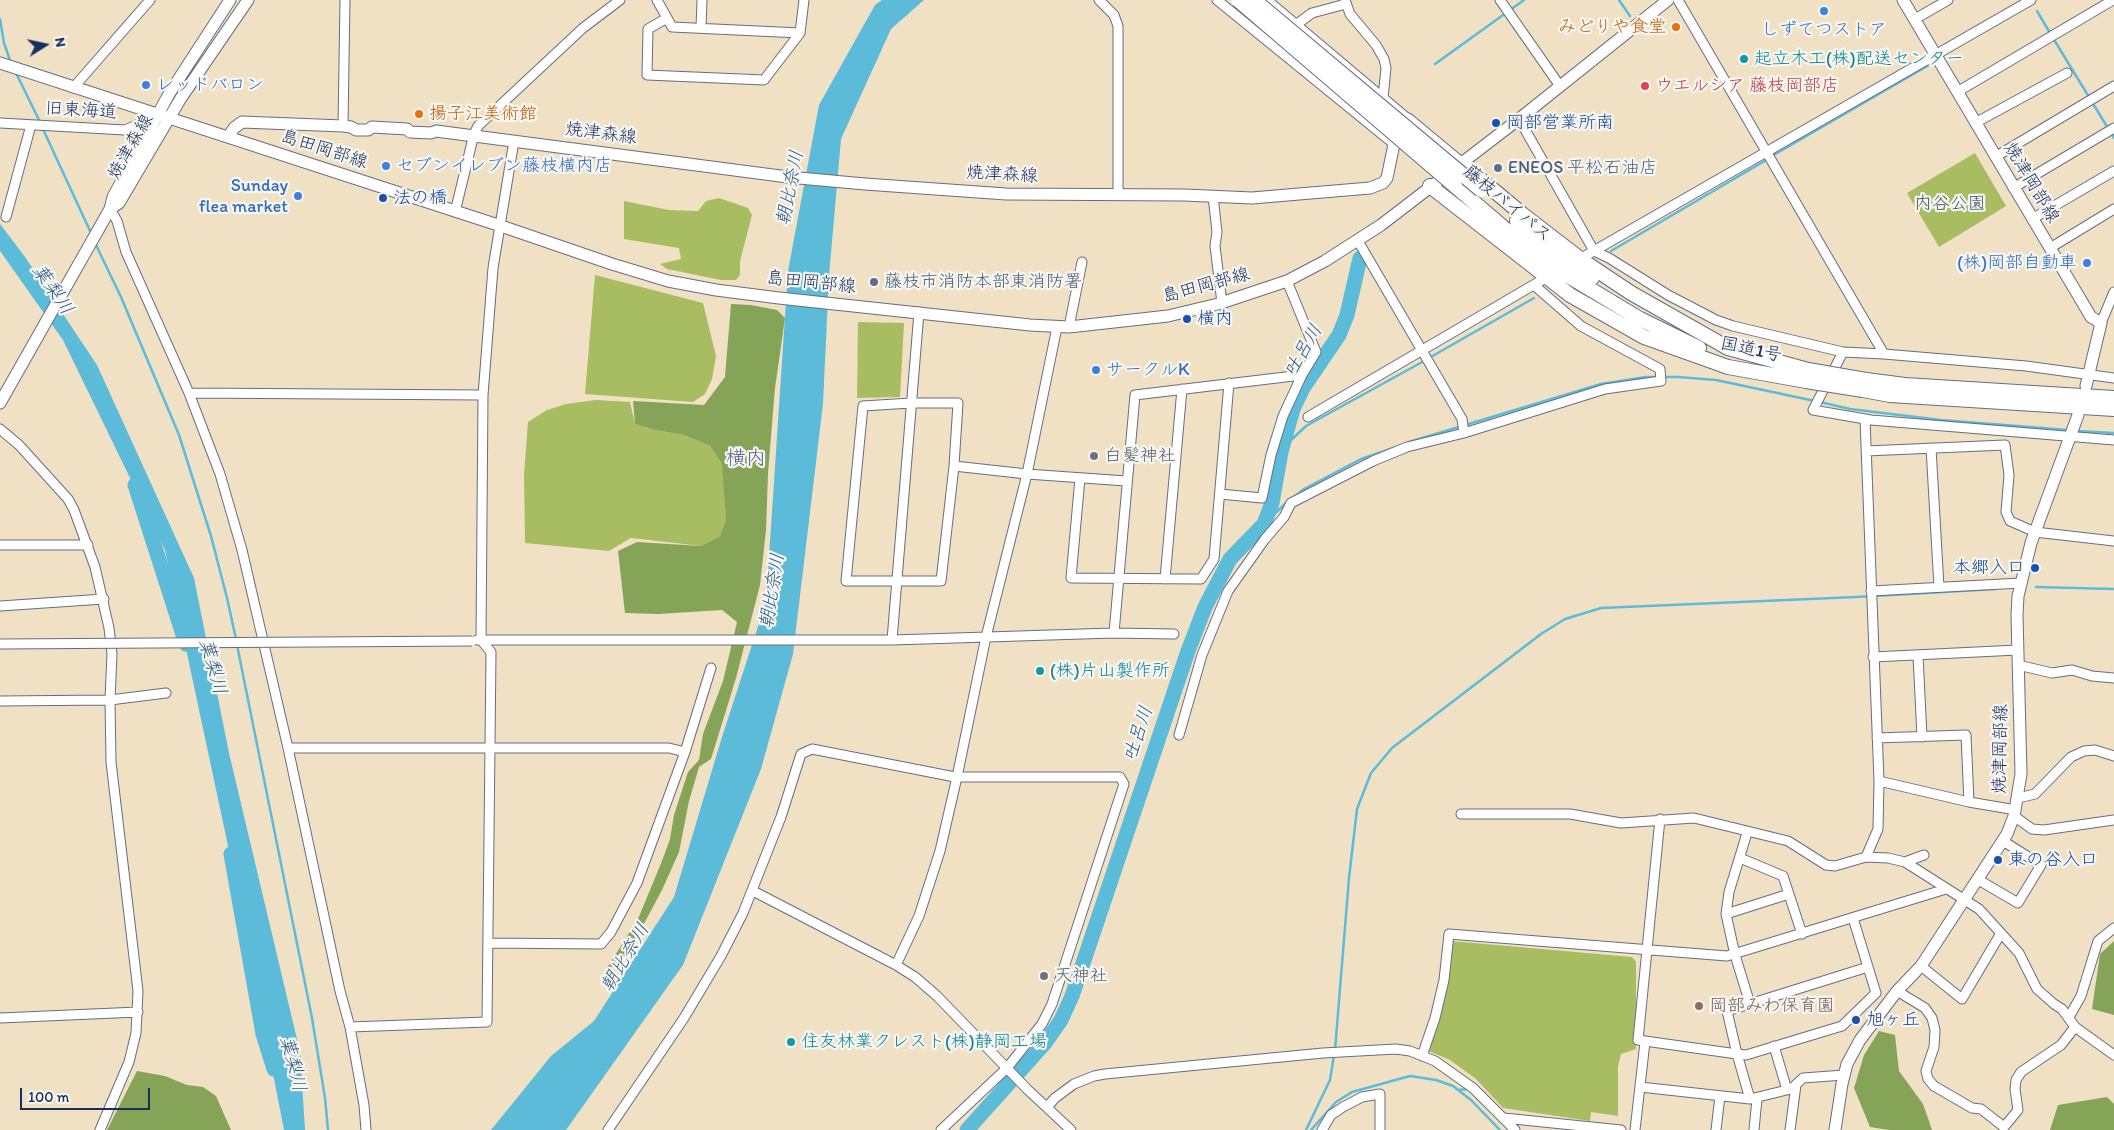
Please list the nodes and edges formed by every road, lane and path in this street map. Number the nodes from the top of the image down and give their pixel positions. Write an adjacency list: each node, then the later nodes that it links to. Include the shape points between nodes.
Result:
1 (150, 0): 33 (street)
2 (230, 0): 36 (main road, 焼津森線, via 170,94)
3 (248, 0): 36 (main road, 焼津森線)
4 (345, 0): 42 (street)
5 (620, 0): 22 (street)
6 (657, 0): 23 (street)
7 (702, 0): 26 (street)
8 (804, 0): 27 (street)
9 (1099, 0): 54 (street, via 1114,15 1118,26)
10 (1217, 0): 47 (street)
11 (1238, 0): 81 (highway, 藤枝バイパス, bridge, via 1542,258 1619,308 1660,329 1709,352)
12 (1254, 0): 74 (highway, 藤枝バイパス, bridge, via 1536,237 1587,275 1657,316)
13 (1267, 0): 25 (street)
14 (1500, 0): 31 (street)
15 (1668, 0): 31 (main road)
16 (1678, 0): 48 (street)
17 (1903, 0): 24 (main road, 焼津岡部線)
18 (1948, 0): 24 (street)
19 (2031, 0): 28 (street)
20 (2113, 0): 34 (street)
21 (1346, 2): 25 (street, via 1312,13); 35 (street, via 1350,14 1384,59)
22 (610, 3): 44 (street, via 478,126)
23 (667, 18): 26 (street, via 672,27); 27 (street, via 648,29 647,75 764,80)
24 (1915, 19): 28 (main road, 焼津岡部線)
25 (1297, 24): 35 (street)
26 (701, 28): 27 (street)
27 (800, 33)
28 (1937, 55): 34 (main road, 焼津岡部線); 48 (street)
29 (0, 63): 33 (main road, 島田岡部線)
30 (2067, 73): 40 (street)
31 (1560, 86): 38 (main road)
32 (2114, 86): 49 (street)
33 (73, 88): 36 (main road, 島田岡部線)
34 (1957, 92): 40 (main road, 焼津岡部線)
35 (1383, 98): 37 (street)
36 (163, 118): 41 (street, 旧東海道, via 125,130); 45 (main road, 島田岡部線); 56 (main road, 焼津森線, via 113,197)
37 (1408, 119): 47 (main road, 焼津森線); 50 (main road)
38 (1519, 119): 50 (main road); 64 (street)
39 (0, 122): 41 (street, 旧東海道)
40 (1976, 123): 49 (main road, 焼津岡部線)
41 (33, 125): 59 (street)
42 (343, 126): 44 (main road, 焼津森線, via 356,130 407,129 410,132); 45 (main road, 焼津森線, via 242,122)
43 (2114, 128): 53 (street)
44 (474, 134): 46 (main road, 焼津森線); 58 (street)
45 (228, 137): 58 (main road, 島田岡部線)
46 (514, 141): 54 (main road, 焼津森線, via 865,184 1006,194); 61 (street)
47 (1394, 144): 55 (main road, 焼津森線, via 1387,178 1377,186 1273,197)
48 (1767, 152): 64 (street); 77 (street)
49 (1995, 157): 53 (main road, 焼津岡部線)
50 (1460, 163): 52 (main road, 島田岡部線); 74 (highway, 国道1号, via 1584,261 1631,293)
51 (2114, 172): 60 (street)
52 (1430, 186): 62 (main road, 島田岡部線); 81 (highway, 国道1号, via 1570,295 1644,337 1728,367)
53 (2013, 188): 60 (main road, 焼津岡部線)
54 (1118, 194): 55 (main road, 焼津森線)
55 (1213, 196): 69 (street)
56 (110, 209): 87 (street); 90 (main road, 焼津森線)
57 (2114, 209): 63 (street)
58 (455, 212): 61 (main road, 島田岡部線)
59 (6, 217)
60 (2032, 219): 63 (main road, 焼津岡部線)
61 (501, 226): 70 (main road, 島田岡部線, via 668,281 779,298); 88 (street, via 493,268)
62 (1358, 241): 67 (main road, 島田岡部線); 75 (street)
63 (2050, 248): 71 (main road, 焼津岡部線, via 2091,317)
64 (1594, 251): 65 (street); 76 (street, via 1716,320)
65 (1584, 256)
66 (1082, 262): 73 (street)
67 (1287, 280): 69 (main road, 島田岡部線); 79 (street, via 1316,352)
68 (2114, 292): 71 (street)
69 (1222, 303): 73 (main road, 島田岡部線, via 1168,316)
70 (920, 312): 72 (main road, 島田岡部線); 91 (street)
71 (2102, 323): 78 (main road)
72 (1057, 327): 73 (main road, 島田岡部線); 103 (street)
73 (1069, 327)
74 (1728, 348): 80 (highway, 国道1号)
75 (1421, 352): 94 (street); 97 (street, via 1462,420); 97 (street, via 1538,283 1581,326 1660,369 1661,381 1605,388)
76 (1843, 352): 77 (street); 95 (street, via 1813,410)
77 (1884, 354): 78 (street)
78 (2089, 374): 82 (street); 85 (main road)
79 (1302, 375): 83 (street); 106 (street, via 1283,416 1262,498)
80 (1807, 375): 81 (highway, 国道1号); 84 (highway, 国道1号, bridge)
81 (1790, 377)
82 (2114, 378)
83 (1229, 383): 86 (street); 106 (street)
84 (1864, 385): 89 (highway, 国道1号); 92 (highway, 国道1号, via 1890,395)
85 (2086, 386)
86 (1182, 389): 105 (street, via 1136,395); 112 (street)
87 (189, 393): 88 (street); 137 (street, via 220,474 242,550)
88 (483, 396): 122 (street)
89 (2114, 398)
90 (0, 403)
91 (911, 403): 102 (street, via 958,403); 113 (street); 113 (street, via 862,406 846,581)
92 (2114, 409)
93 (2078, 415): 98 (main road, 焼津岡部線)
94 (1308, 416)
95 (1865, 419): 98 (street); 101 (street)
96 (0, 429): 110 (street, via 68,499)
97 (1464, 433): 134 (street, via 1407,447 1291,503 1284,518 1264,539 1228,590 1202,655)
98 (2069, 437): 99 (street); 107 (main road, 焼津岡部線)
99 (2114, 440)
100 (1931, 448): 101 (street); 107 (street, via 2005,445 2009,475 2006,512 2010,521); 115 (street)
101 (1866, 451): 116 (street)
102 (954, 466): 103 (street); 113 (street, via 942,581)
103 (1027, 474): 104 (street); 121 (street)
104 (1080, 478): 105 (street); 111 (street, via 1071,578)
105 (1126, 481): 111 (street)
106 (1220, 494): 112 (street, via 1214,559 1201,579)
107 (2035, 532): 108 (street); 114 (main road, 焼津岡部線)
108 (2114, 541)
109 (0, 545): 110 (street)
110 (88, 545): 117 (street)
111 (1118, 579): 112 (street); 119 (street)
112 (1165, 579)
113 (897, 582): 123 (street)
114 (2021, 583): 115 (street); 125 (main road, 焼津岡部線, via 2017,616)
115 (1939, 587): 116 (street)
116 (1871, 591): 127 (street)
117 (104, 599): 118 (street); 132 (street, via 112,654)
118 (0, 606)
119 (1114, 633): 120 (street); 121 (street)
120 (1174, 634)
121 (986, 636): 123 (street); 141 (street)
122 (477, 640): 123 (street); 124 (street, bridge); 138 (street, via 490,652)
123 (892, 640)
124 (0, 644)
125 (2018, 650): 126 (street); 128 (main road, 焼津岡部線)
126 (1918, 655): 127 (street); 135 (street)
127 (1873, 657): 136 (street)
128 (2018, 665): 130 (street, via 2052,673 2072,670); 143 (main road, 焼津岡部線, via 2021,774)
129 (711, 668): 139 (street)
130 (2114, 678)
131 (166, 693): 132 (street)
132 (110, 700): 133 (street); 173 (street, via 111,762 137,967)
133 (0, 701)
134 (1179, 735)
135 (1922, 737): 136 (street); 144 (street, via 1966,735)
136 (1877, 738): 142 (street)
137 (288, 748): 138 (street); 176 (street)
138 (489, 749): 139 (street, via 670,748); 165 (street)
139 (685, 752): 165 (street, via 637,883 611,932 601,944)
140 (2114, 756): 143 (street, via 2095,750 2084,751 2072,757 2035,794)
141 (958, 777): 157 (street, via 812,749 801,754); 168 (street, via 930,884); 183 (street, via 1120,777 1124,784 1052,1004 1042,1024)
142 (1879, 781): 144 (street); 152 (street, via 1878,828)
143 (2018, 798): 145 (main road, 焼津岡部線)
144 (1969, 802): 145 (street)
145 (2015, 813): 148 (street, via 2032,828 2044,830); 150 (main road, 焼津岡部線)
146 (1461, 814): 147 (street, via 1570,814 1621,823)
147 (1660, 819): 149 (street, via 1694,818); 166 (street)
148 (2114, 820)
149 (1747, 833): 152 (street, via 1788,841 1826,865 1835,866); 153 (street)
150 (2002, 840): 155 (main road, 焼津岡部線); 155 (street, via 2041,865 2018,903)
151 (1924, 855): 154 (street)
152 (1866, 857): 154 (street)
153 (1740, 858): 158 (street, via 1783,876); 160 (street)
154 (1906, 862): 156 (street)
155 (1977, 879): 159 (main road, 焼津岡部線)
156 (1946, 889): 159 (street); 161 (street)
157 (753, 891): 168 (street); 194 (street, via 721,956 684,1018)
158 (1789, 894): 160 (street); 163 (street)
159 (1963, 900): 164 (street, via 1978,909); 169 (main road, 焼津岡部線)
160 (1726, 914): 167 (street)
161 (1853, 918): 163 (street); 170 (street)
162 (2114, 928): 174 (street, via 2098,941 2081,996)
163 (1802, 934): 167 (street)
164 (2001, 934): 169 (street, via 1962,999); 174 (street, via 2019,953 2037,989)
165 (488, 944): 176 (street, via 487,1022)
166 (1647, 950): 167 (street); 178 (street, via 1638,1040); 182 (street, via 1449,934 1444,980)
167 (1735, 955): 172 (street)
168 (896, 964): 183 (street, via 937,996)
169 (1921, 966): 171 (main road, 焼津岡部線)
170 (1868, 967): 172 (street); 179 (street, via 1876,993 1842,1026)
171 (1897, 991): 177 (street, via 1925,1008 1932,1018 1934,1047 1926,1072 1928,1079 1934,1086 1972,1108 1981,1109 2004,1127 2018,1110 2015,1089 2021,1072 2060,1045); 184 (main road, 焼津岡部線, via 1860,1040)
172 (1750, 1004): 180 (street, via 1727,1011)
173 (138, 1012): 175 (street); 192 (street, via 129,1062)
174 (2069, 1017): 177 (street)
175 (0, 1018)
176 (350, 1027): 193 (street)
177 (2074, 1027): 181 (street)
178 (1645, 1042): 180 (street); 186 (street)
179 (1774, 1046): 180 (street, via 1746,1055); 187 (street)
180 (1737, 1054): 189 (street)
181 (2114, 1055)
182 (1422, 1056): 190 (street, via 1396,1049 1341,1051 1100,1075 1065,1090); 191 (street, via 1435,1061 1473,1088)
183 (1007, 1068): 190 (street); 195 (street)
184 (1844, 1075): 185 (street, via 1803,1078); 205 (main road, 焼津岡部線)
185 (1796, 1085): 187 (street); 204 (street)
186 (1640, 1087): 188 (street); 201 (street)
187 (1787, 1090): 189 (street)
188 (1720, 1096): 189 (street); 202 (street)
189 (1754, 1099): 203 (street)
190 (1047, 1107): 196 (street)
191 (1504, 1118): 199 (street); 200 (street)
192 (100, 1130)
193 (366, 1130)
194 (608, 1130)
195 (941, 1130)
196 (1071, 1130)
197 (1322, 1130): 198 (street, via 1331,1115 1343,1107 1362,1097 1380,1094)
198 (1380, 1130)
199 (1515, 1130)
200 (1621, 1130)
201 (1635, 1130)
202 (1716, 1130)
203 (1754, 1130)
204 (1790, 1130)
205 (1835, 1130)

